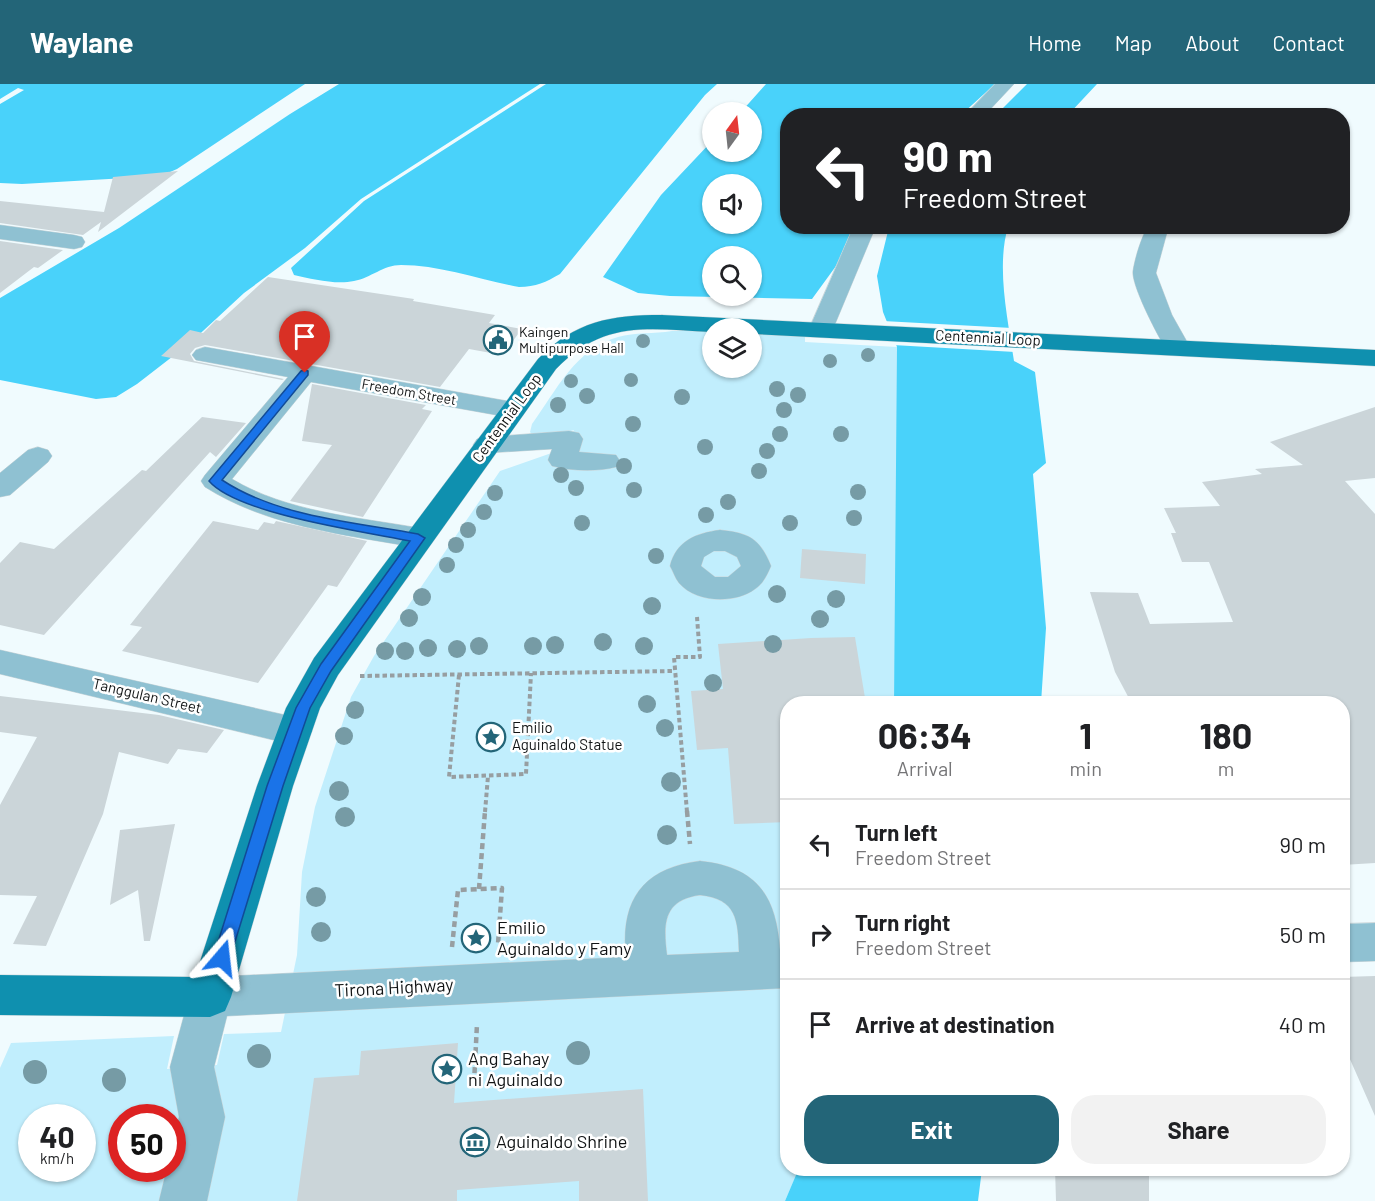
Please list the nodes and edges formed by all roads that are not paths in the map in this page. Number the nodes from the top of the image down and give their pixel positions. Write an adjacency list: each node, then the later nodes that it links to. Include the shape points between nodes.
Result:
1 (1005, 84): 2 (street)
2 (981, 108)
3 (0, 232): 6 (street)
4 (862, 234): 7 (street)
5 (1156, 234): 8 (street, via 1144,273)
6 (74, 242)
7 (821, 329): 8 (main road, Centennial Loop); 12 (main road, Centennial Loop, via 662,322 605,325 581,334 556,353)
8 (1177, 347): 10 (main road, Centennial Loop)
9 (205, 355): 11 (street, Freedom Street)
10 (1375, 358)
11 (305, 373): 12 (street, Freedom Street); 17 (street, via 215,481 237,496 299,515)
12 (513, 410): 13 (main road, Centennial Loop)
13 (487, 445): 15 (street, via 569,439 562,460); 17 (main road, Centennial Loop)
14 (38, 456): 16 (street)
15 (606, 461)
16 (0, 488)
17 (418, 538): 19 (main road, Centennial Loop, via 326,667)
18 (0, 662): 19 (street, Tanggulan Street)
19 (294, 731): 25 (main road, Centennial Loop)
20 (1375, 942): 21 (street)
21 (1350, 943)
22 (774, 970): 23 (street, Tirona Highway); 23 (street, via 745,896 731,884 693,878 665,888 647,914)
23 (648, 976): 25 (street, Tirona Highway)
24 (0, 995): 25 (main road, Tirona Highway)
25 (210, 997): 26 (street, via 192,1067 202,1117)
26 (183, 1201)

